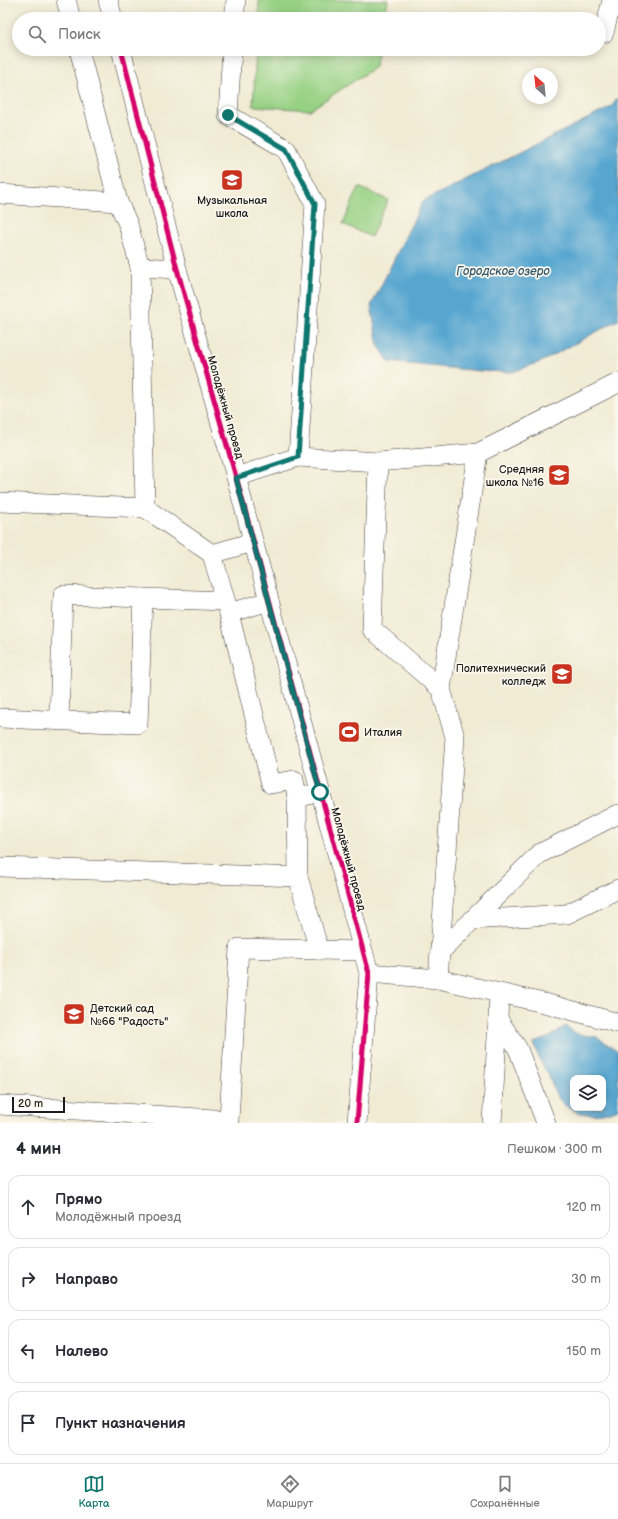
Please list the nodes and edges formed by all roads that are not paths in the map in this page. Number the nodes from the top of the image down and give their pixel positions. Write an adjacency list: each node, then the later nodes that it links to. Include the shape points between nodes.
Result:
1 (66, 0): 5 (street)
2 (108, 0): 6 (street)
3 (236, 0): 7 (street)
4 (612, 0): 8 (street)
5 (69, 12)
6 (111, 12)
7 (235, 12)
8 (606, 25)
9 (81, 56): 13 (street)
10 (123, 56): 15 (street, Молодёжный проезд)
11 (232, 56): 18 (street, via 228,115 286,149 315,204)
12 (0, 194): 13 (street)
13 (118, 202): 14 (street, via 128,224)
14 (140, 267): 15 (street); 22 (street)
15 (177, 269): 20 (street, Молодёжный проезд)
16 (618, 383): 17 (street)
17 (478, 453): 19 (street); 28 (street)
18 (298, 457): 19 (street); 20 (street)
19 (378, 462): 28 (street, via 372,629)
20 (236, 478): 23 (street, Молодёжный проезд)
21 (0, 502): 22 (street)
22 (145, 508): 24 (street)
23 (253, 542): 24 (street); 26 (street, Молодёжный проезд)
24 (212, 554): 27 (street)
25 (143, 598): 27 (street); 30 (street, via 138,724); 30 (street, via 63,595)
26 (269, 601): 27 (street); 31 (street, Молодёжный проезд)
27 (227, 607): 32 (street, via 271,784 294,780)
28 (442, 689): 40 (street, via 455,737)
29 (0, 718): 30 (street)
30 (59, 721)
31 (320, 792): 32 (street); 39 (street, Молодёжный проезд)
32 (297, 798): 35 (street)
33 (618, 814): 37 (street, via 539,854)
34 (0, 867): 35 (street)
35 (298, 877): 38 (street)
36 (618, 889): 37 (street, via 567,914)
37 (471, 920): 40 (street)
38 (319, 950): 39 (street); 46 (street, via 239,948 229,1120)
39 (363, 951): 41 (street, Молодёжный проезд)
40 (440, 952): 42 (street)
41 (369, 973): 42 (street); 47 (street, Молодёжный проезд)
42 (438, 979): 43 (street)
43 (499, 993): 44 (street); 45 (street)
44 (498, 1019): 48 (street); 49 (street, via 518,1049)
45 (618, 1023)
46 (0, 1105)
47 (357, 1123)
48 (492, 1123)
49 (546, 1123)

